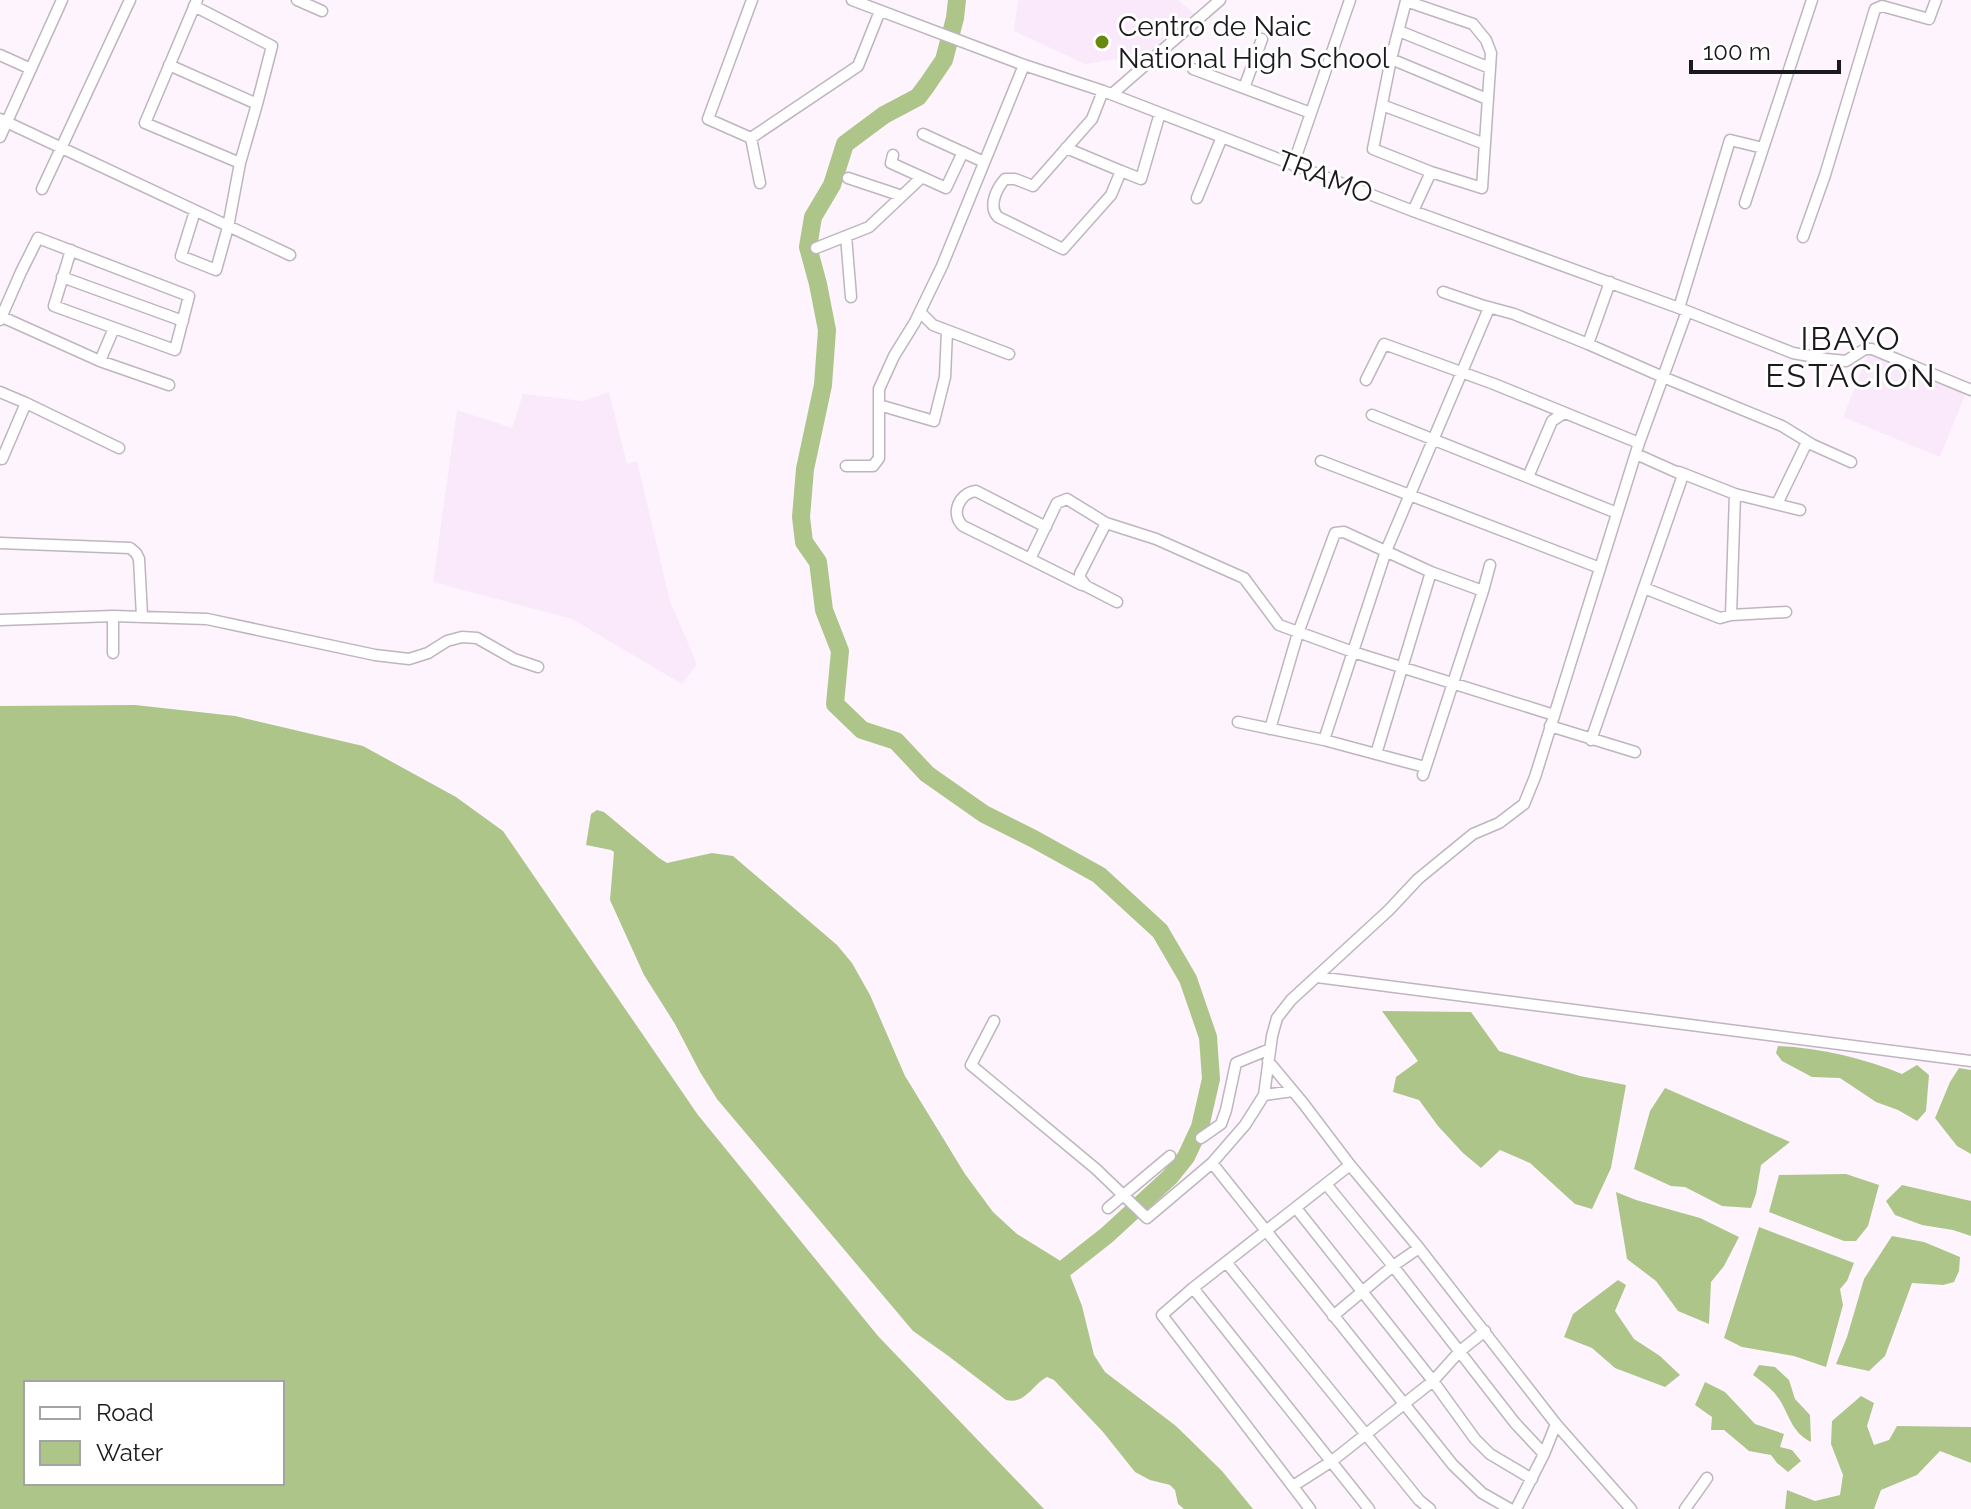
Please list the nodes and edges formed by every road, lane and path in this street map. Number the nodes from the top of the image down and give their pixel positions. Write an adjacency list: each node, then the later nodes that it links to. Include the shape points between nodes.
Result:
1 (62, 0): 21 (street)
2 (130, 0): 38 (street)
3 (297, 0): 12 (street)
4 (752, 0): 34 (street, via 708,119)
5 (852, 0): 13 (street, TRAMO)
6 (1220, 0): 24 (street)
7 (1350, 0): 29 (street)
8 (1812, 0): 37 (street)
9 (1936, 0): 57 (street, via 1929,19 1882,6 1875,9)
10 (1406, 1): 14 (street); 20 (street, via 1473,24 1486,40)
11 (196, 3): 18 (street); 26 (street, via 272,46)
12 (322, 11)
13 (880, 11): 19 (street, TRAMO); 34 (street, via 858,66)
14 (1399, 31): 17 (street); 20 (street)
15 (1262, 39): 23 (street)
16 (0, 55): 21 (street)
17 (1391, 59): 25 (street); 27 (street)
18 (169, 65): 26 (street); 42 (street, via 145,123)
19 (1024, 65): 24 (street, TRAMO); 41 (street)
20 (1490, 68): 25 (street)
21 (31, 69): 30 (street)
22 (1193, 69): 23 (street)
23 (1244, 88): 29 (street)
24 (1107, 92): 28 (street, TRAMO); 36 (street)
25 (1487, 99): 35 (street)
26 (257, 104): 42 (street)
27 (1382, 105): 35 (street); 45 (street, via 1373,149)
28 (1160, 113): 33 (street, TRAMO); 44 (street, via 1141,179)
29 (1311, 113): 43 (street)
30 (3, 121): 32 (street); 38 (street)
31 (923, 134): 39 (street)
32 (0, 137)
33 (1222, 137): 43 (street, TRAMO); 51 (street)
34 (751, 138): 48 (street)
35 (1485, 144): 45 (street, via 1482,188)
36 (1066, 148): 44 (street); 44 (street, via 1033,186 1009,178 1002,181 992,206 995,214 1063,249 1111,195)
37 (1763, 148): 52 (street); 66 (street, via 1730,140)
38 (61, 149): 49 (street); 53 (street)
39 (963, 152): 41 (street); 46 (street, via 946,188)
40 (893, 155): 46 (street, via 891,163)
41 (984, 162): 67 (street)
42 (240, 163): 55 (street)
43 (1293, 165): 54 (street, TRAMO)
44 (1121, 171)
45 (1431, 172): 54 (street)
46 (922, 177): 50 (street)
47 (848, 178): 50 (street)
48 (760, 183)
49 (42, 189)
50 (902, 196): 56 (street, via 869,227)
51 (1197, 198)
52 (1745, 203)
53 (195, 211): 55 (street); 55 (street, via 181,256 216,270)
54 (1413, 211): 62 (street, TRAMO)
55 (228, 227): 60 (street)
56 (846, 236): 58 (street); 64 (street)
57 (1803, 237)
58 (816, 248)
59 (71, 250): 61 (street); 68 (street, via 38,238); 69 (street, via 189,296)
60 (290, 255)
61 (62, 277): 69 (street); 70 (street, via 54,306)
62 (1610, 282): 66 (street, TRAMO); 72 (street)
63 (1443, 292): 65 (street)
64 (851, 297)
65 (1489, 308): 72 (street); 75 (street)
66 (1683, 309): 76 (street); 79 (street, TRAMO, via 1793,353 1846,361 1872,349)
67 (920, 312): 71 (street); 82 (street, via 879,389)
68 (1, 317): 74 (street)
69 (183, 321): 70 (street, via 175,350)
70 (114, 328): 74 (street)
71 (947, 331): 73 (street); 82 (street, via 945,377 934,421)
72 (1588, 344): 76 (street)
73 (1009, 354)
74 (100, 361): 78 (street)
75 (1462, 373): 77 (street, via 1384,344); 83 (street); 85 (street)
76 (1663, 377): 86 (street, via 1782,426); 88 (street)
77 (1366, 380)
78 (169, 385)
79 (1971, 390)
80 (0, 392): 81 (street)
81 (26, 403): 87 (street); 89 (street)
82 (879, 405): 92 (street, via 879,458 873,466)
83 (1564, 413): 88 (street); 94 (street, via 1552,421)
84 (1372, 415): 85 (street)
85 (1433, 440): 94 (street); 96 (street)
86 (1807, 442): 91 (street); 97 (street)
87 (119, 448)
88 (1638, 449): 93 (street); 99 (street)
89 (2, 459)
90 (1321, 461): 96 (street)
91 (1851, 462)
92 (846, 466)
93 (1679, 472): 95 (street); 109 (street, via 1683,475)
94 (1528, 477): 99 (street)
95 (1735, 494): 97 (street); 113 (street)
96 (1410, 495): 103 (street); 106 (street)
97 (1777, 504): 98 (street)
98 (1800, 510)
99 (1617, 513): 106 (street)
100 (1106, 523): 101 (street, via 1067,499 1057,503); 108 (street, via 1080,574); 117 (street, via 1244,578 1279,625)
101 (1046, 527): 104 (street); 104 (street, via 976,491 962,496 956,514 959,524)
102 (0, 543): 115 (street, via 130,548 139,559)
103 (1386, 551): 107 (street); 117 (street, via 1335,533); 118 (street)
104 (1030, 559): 108 (street)
105 (1490, 565): 110 (street)
106 (1600, 568): 123 (street)
107 (1431, 572): 110 (street); 121 (street)
108 (1086, 586): 111 (street)
109 (1644, 588): 113 (street, via 1720,618); 128 (street)
110 (1483, 591): 122 (street)
111 (1117, 602)
112 (1786, 612): 113 (street)
113 (1731, 615)
114 (113, 616): 115 (street); 116 (street); 119 (street)
115 (142, 616): 120 (street, via 207,619 409,659 447,641 477,638)
116 (0, 620)
117 (1298, 633): 118 (street); 126 (street)
118 (1353, 652): 121 (street); 127 (street)
119 (113, 653)
120 (538, 667)
121 (1402, 667): 122 (street); 130 (street)
122 (1453, 683): 123 (street); 130 (street, via 1424,771)
123 (1554, 715): 125 (street)
124 (1238, 722): 126 (street)
125 (1550, 726): 128 (street); 131 (street, via 1524,804 1473,834 1418,879)
126 (1270, 729): 127 (street)
127 (1324, 740): 130 (street)
128 (1591, 740): 129 (street)
129 (1635, 752)
130 (1376, 754)
131 (1317, 977): 133 (street, via 1277,1018); 135 (street)
132 (994, 1021): 143 (street, via 971,1065)
133 (1270, 1049): 134 (street); 138 (street, via 1236,1063 1221,1124)
134 (1268, 1061): 136 (street); 137 (street)
135 (1971, 1061)
136 (1293, 1091): 137 (street); 141 (street)
137 (1264, 1095): 140 (street)
138 (1201, 1138)
139 (1170, 1156): 143 (street)
140 (1212, 1163): 143 (street, via 1147,1218); 146 (street)
141 (1350, 1165): 142 (street); 147 (street)
142 (1326, 1184): 145 (street); 149 (street)
143 (1126, 1197): 144 (street)
144 (1108, 1208)
145 (1296, 1208): 146 (street); 151 (street)
146 (1266, 1231): 148 (street); 152 (street)
147 (1419, 1248): 149 (street); 153 (street)
148 (1226, 1262): 150 (street); 158 (street)
149 (1393, 1266): 151 (street); 154 (street)
150 (1193, 1288): 160 (street); 163 (street, via 1162,1315)
151 (1363, 1291): 152 (street); 155 (street)
152 (1333, 1316): 156 (street)
153 (1485, 1331): 154 (street); 157 (street)
154 (1460, 1351): 155 (street); 159 (street)
155 (1433, 1381): 156 (street); 162 (street, via 1490,1454)
156 (1405, 1404): 158 (street); 167 (street, via 1466,1479)
157 (1556, 1424): 159 (street); 168 (street)
158 (1368, 1434): 160 (street); 166 (street)
159 (1544, 1454): 162 (street)
160 (1332, 1461): 163 (street); 165 (street)
161 (1707, 1478): 169 (street)
162 (1532, 1479): 167 (street)
163 (1293, 1486): 164 (street)
164 (1310, 1509)
165 (1369, 1509)
166 (1430, 1509)
167 (1513, 1509)
168 (1631, 1509)
169 (1685, 1509)

